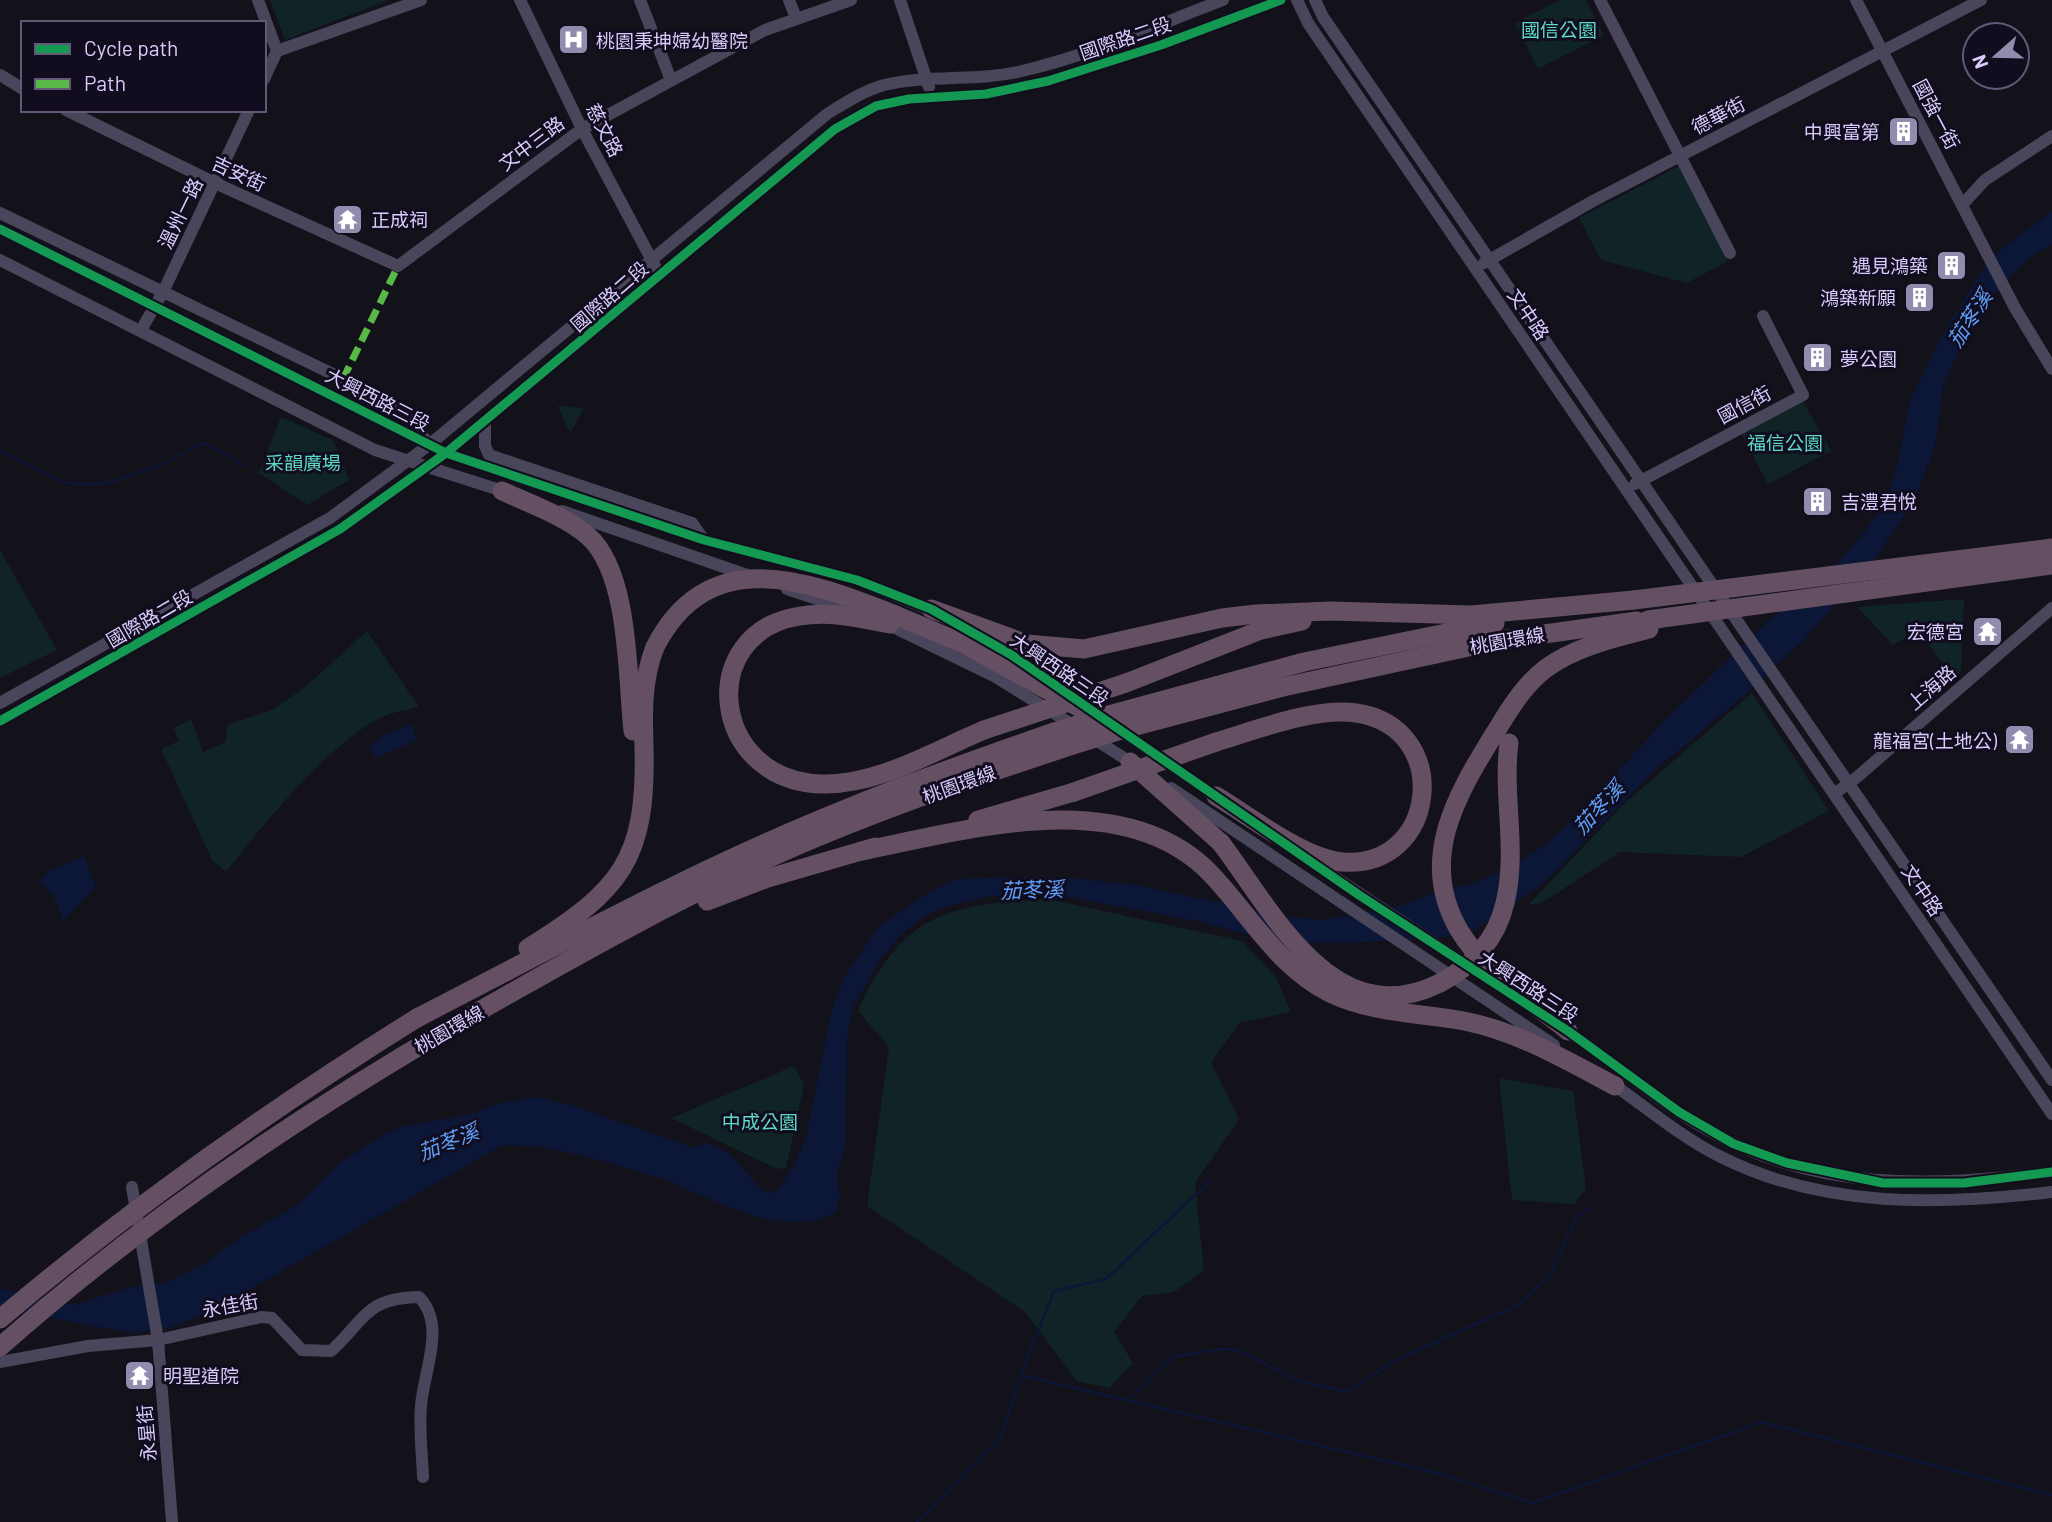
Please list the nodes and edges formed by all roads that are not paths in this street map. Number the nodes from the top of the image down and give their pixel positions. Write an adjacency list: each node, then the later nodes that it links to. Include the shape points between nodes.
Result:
1 (258, 0): 16 (street)
2 (421, 0): 18 (street)
3 (520, 0): 28 (street, 慈文路)
4 (640, 0): 23 (street)
5 (789, 0): 15 (street)
6 (851, 0): 15 (street, 文中三路)
7 (900, 0): 22 (street)
8 (1223, 0): 22 (street, 國際路二段, via 1045,65 995,76)
9 (1281, 0): 25 (street, 國際路二段, via 1048,81 986,94)
10 (1297, 0): 41 (street, 文中路, via 1308,23)
11 (1315, 0): 37 (street, 文中路)
12 (1600, 0): 30 (street)
13 (1856, 0): 19 (street, 國強一街)
14 (1982, 0): 19 (street, 德華街)
15 (796, 18): 23 (street, 文中三路)
16 (266, 21)
17 (266, 21): 18 (street)
18 (277, 51): 21 (street)
19 (1882, 52): 30 (street, 德華街); 32 (street, 國強一街)
20 (0, 75): 24 (street)
21 (266, 75)
22 (927, 79): 25 (street); 39 (street, 國際路二段, via 882,86 827,114)
23 (671, 80): 28 (street, 文中三路)
24 (21, 88)
25 (931, 98): 42 (street, 國際路二段, via 876,106 835,129)
26 (70, 112): 31 (street, 吉安街)
27 (248, 112): 31 (street, 溫州一路)
28 (582, 129): 39 (street, 慈文路); 40 (street, 文中三路)
29 (2052, 136): 32 (street, via 1985,180)
30 (1682, 156): 36 (street); 37 (street, 德華街)
31 (215, 183): 40 (street, 吉安街); 43 (street, 溫州一路)
32 (1962, 205): 47 (street, 國強一街)
33 (0, 213): 43 (street, 大興西路三段)
34 (0, 229): 44 (street, 大興西路三段)
35 (0, 251): 46 (street, 大興西路三段)
36 (1730, 253)
37 (1490, 259): 41 (street, 德華街); 53 (street, 文中路)
38 (0, 260): 46 (street, 大興西路三段)
39 (652, 261): 42 (street, 慈文路); 49 (street, 國際路二段)
40 (398, 266)
41 (1476, 269): 55 (street, 文中路)
42 (661, 274): 48 (street, 國際路二段)
43 (163, 292): 44 (street, 溫州一路); 49 (street, 大興西路三段, via 403,412)
44 (155, 307): 46 (street, 溫州一路); 49 (street, 大興西路三段)
45 (1763, 316): 53 (street, 國信街, via 1803,395)
46 (143, 328): 51 (street, 大興西路三段)
47 (2052, 369)
48 (485, 421): 50 (street, 國際路二段); 56 (street, via 489,455 692,523)
49 (429, 445): 50 (street, 大興西路三段); 51 (street, 國際路二段)
50 (446, 453): 52 (street, 國際路二段); 56 (street, 大興西路三段)
51 (410, 459): 52 (street, 大興西路三段); 60 (street, 國際路二段, via 330,517)
52 (429, 465): 54 (street, 大興西路三段); 63 (street, 國際路二段, via 340,529)
53 (1641, 480): 55 (street, 國信街); 68 (street, 文中路)
54 (502, 491): 65 (street, 大興西路三段); 77 (highway, via 578,528 599,548 613,572 638,767)
55 (1626, 491): 69 (street, 文中路)
56 (704, 540): 62 (street, 大興西路三段, via 857,580)
57 (2052, 548): 59 (highway, 桃園環線, bridge)
58 (2052, 565): 66 (highway, bridge, via 1718,610)
59 (1634, 600): 64 (highway, via 1471,615); 72 (highway, 桃園環線, via 1304,662)
60 (182, 602): 63 (street); 70 (street, 國際路二段)
61 (2052, 608): 74 (street, 上海路)
62 (930, 609): 64 (highway, via 1027,644 1065,649 1106,646 1256,614 1329,611); 72 (street, 大興西路三段)
63 (189, 615): 71 (street, 國際路二段)
64 (1394, 615): 65 (highway, bridge, via 1304,621 1261,630 1126,683 984,730 890,770 841,783 790,779 761,765 747,752 733,726 728,693 735,664 750,640 781,620 799,616)
65 (892, 619): 72 (highway, via 964,644); 73 (street, 大興西路三段, via 994,676); 77 (highway, bridge, via 798,582 758,578 711,589 684,606 663,632 645,685 644,799)
66 (1648, 624): 67 (highway); 72 (highway, 桃園環線, via 1501,639)
67 (1581, 650): 73 (highway, bridge, via 1532,693 1509,743 1510,882 1501,919 1475,958 1432,987 1415,992 1382,995 1350,986 1319,969 1289,937 1221,843); 81 (highway, via 1546,669 1516,700 1452,809 1442,870 1446,897 1459,929 1493,969)
68 (1762, 655): 69 (street); 74 (street, 文中路)
69 (1748, 666): 75 (street, 文中路)
70 (0, 703)
71 (0, 722)
72 (1117, 723): 76 (street, 大興西路三段); 79 (highway, 桃園環線, bridge, via 1073,745 829,833 677,902); 80 (highway, 桃園環線, bridge, via 1054,732 847,808)
73 (1130, 762): 83 (street, 大興西路三段)
74 (1849, 783): 75 (street, 上海路); 82 (street, 文中路)
75 (1834, 794): 84 (street, 文中路)
76 (1216, 796): 78 (highway, bridge, via 1311,852 1359,862 1381,855 1402,840 1418,816 1423,790 1421,768 1409,743 1392,727 1354,713 1320,715 1216,742 1074,792); 81 (street, 大興西路三段)
77 (636, 836): 80 (highway, via 616,880 601,898)
78 (862, 850): 79 (highway, via 724,894); 83 (highway, via 945,834 1077,820 1121,823 1174,844 1209,872 1281,957 1318,986 1367,1006 1465,1021 1514,1035)
79 (580, 954): 90 (highway, 桃園環線, bridge, via 429,1039 222,1175 49,1303)
80 (499, 972): 88 (highway, 桃園環線, bridge, via 315,1082 213,1152)
81 (1568, 1031): 85 (street, 大興西路三段, via 1706,1129 1787,1163 1854,1179 1909,1184 1964,1183)
82 (2052, 1080)
83 (1615, 1086): 87 (street, 大興西路三段, via 1720,1157 1789,1184 1863,1199 1974,1199)
84 (2052, 1114)
85 (2052, 1172)
86 (132, 1187): 89 (street, 永星街)
87 (2052, 1192)
88 (0, 1319)
89 (158, 1340): 91 (street, 永佳街, via 88,1346); 92 (street, 永佳街, via 261,1317 272,1318 302,1350 331,1352 367,1311 392,1300 419,1297 427,1305 431,1326 419,1425); 93 (street, 永星街)
90 (0, 1347)
91 (0, 1362)
92 (423, 1476)
93 (172, 1522)

